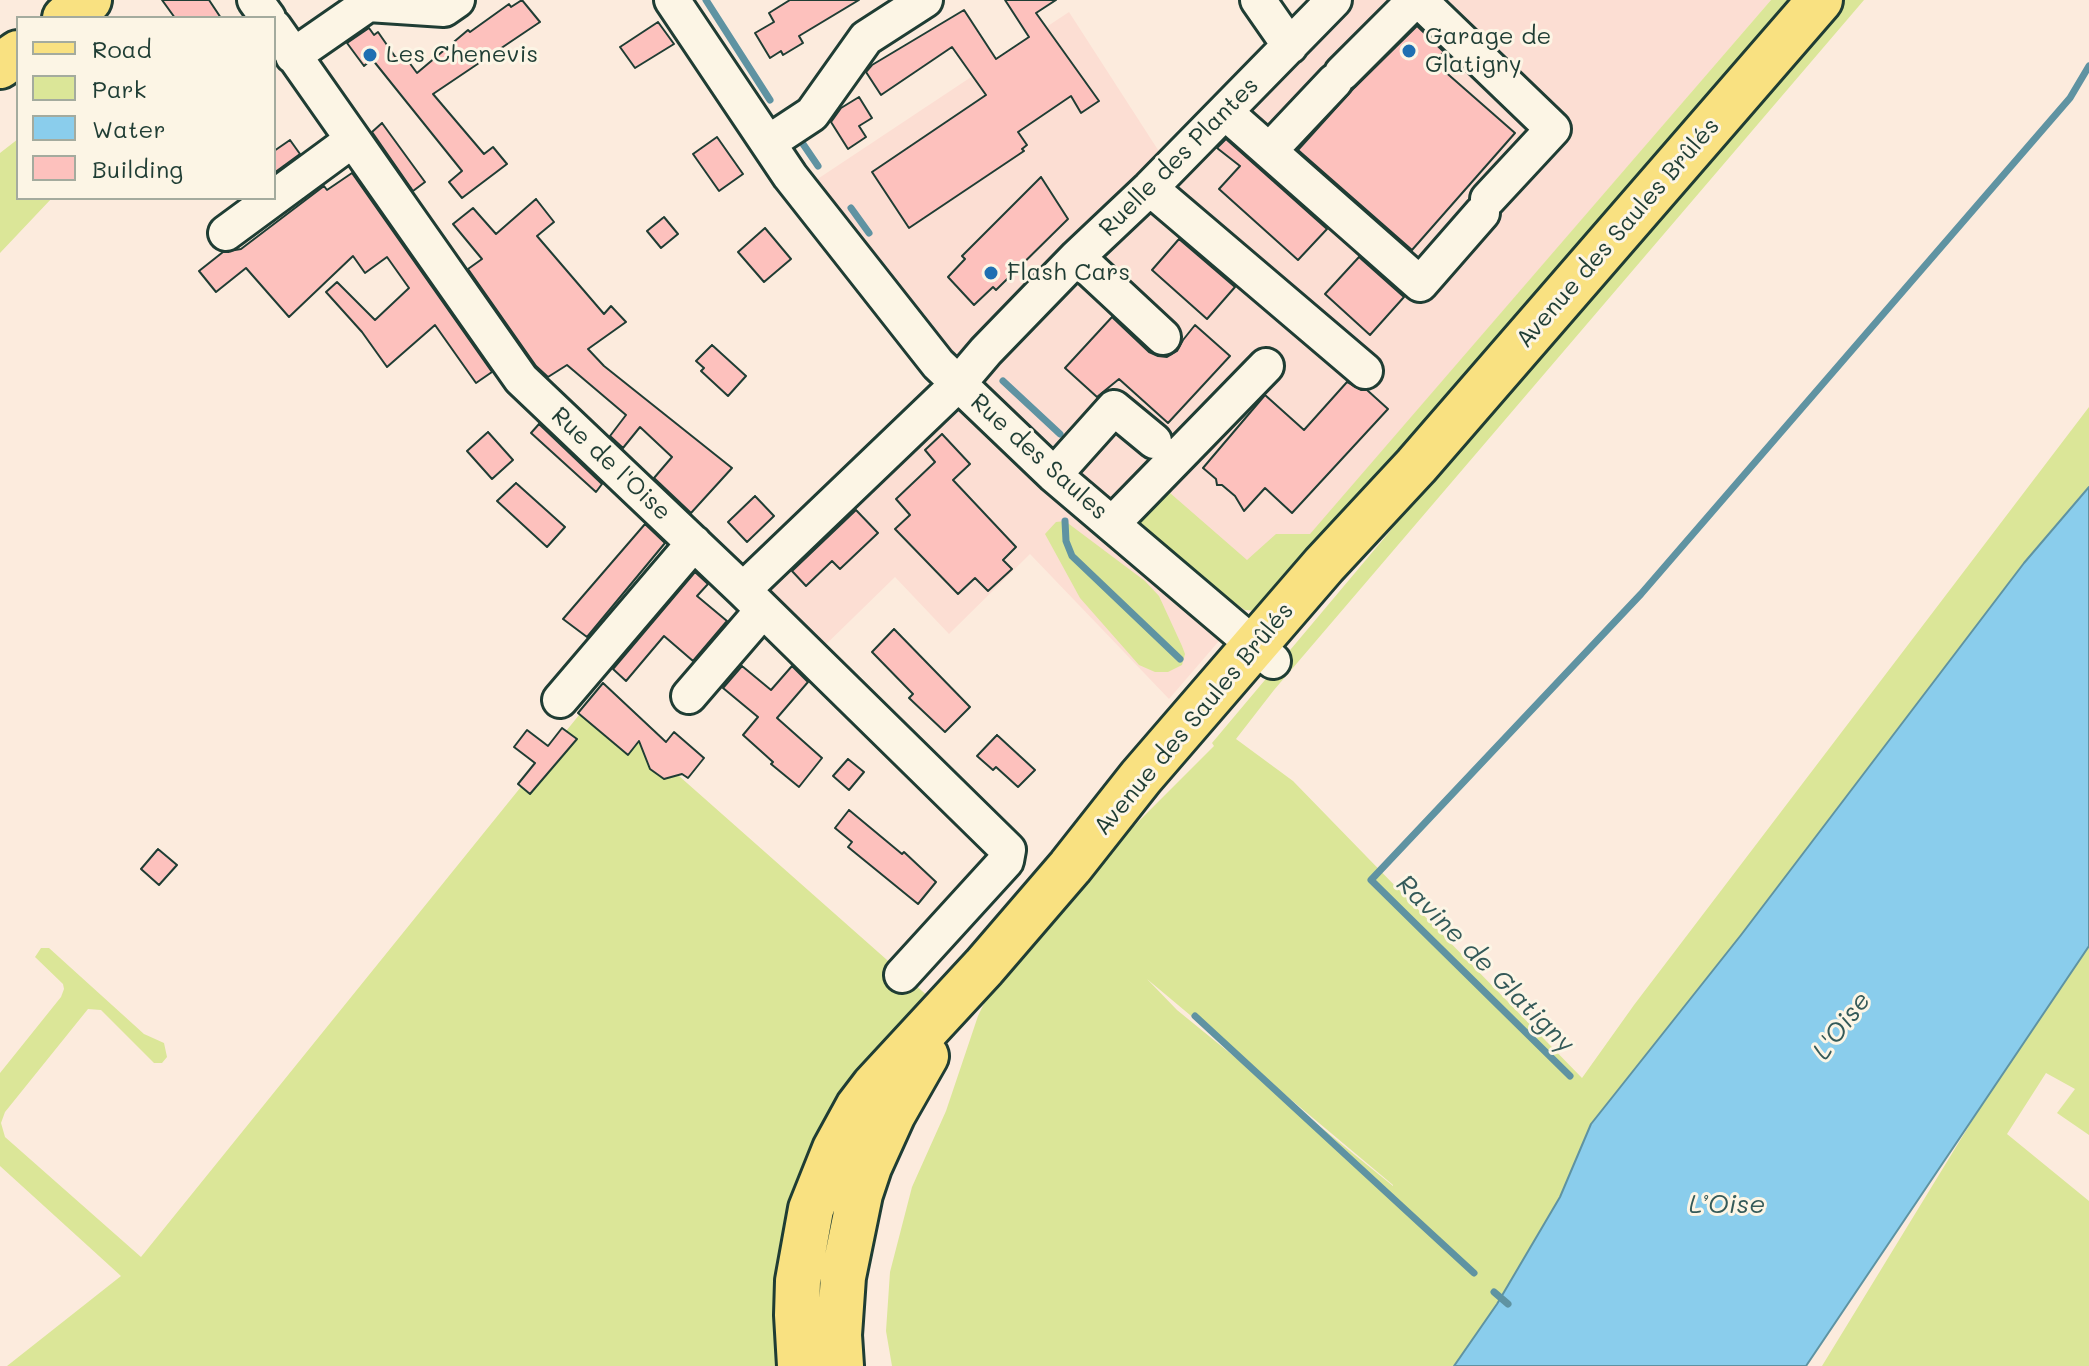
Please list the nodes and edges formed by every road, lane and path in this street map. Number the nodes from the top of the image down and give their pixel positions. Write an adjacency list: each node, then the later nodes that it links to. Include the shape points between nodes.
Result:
1 (89, 0): 9 (main road)
2 (457, 0): 12 (street, via 444,9 368,4)
3 (672, 0): 15 (street)
4 (925, 0): 15 (street, via 866,38 812,114)
5 (1258, 0): 11 (street)
6 (1334, 0): 11 (street, Ruelle des Plantes)
7 (1417, 0): 16 (street); 16 (street, via 1553,129 1420,284)
8 (1820, 0): 31 (main road, Avenue des Saules Brûlés, via 1368,516)
9 (68, 16)
10 (276, 30): 12 (street, Rue de l'Oise)
11 (1290, 46): 13 (street, Ruelle des Plantes)
12 (293, 56): 14 (street, Rue de l'Oise)
13 (1225, 112): 16 (street); 17 (street, Ruelle des Plantes)
14 (351, 141): 18 (street); 29 (street, Rue de l'Oise, via 521,379)
15 (768, 143): 25 (street)
16 (1269, 151)
17 (1150, 188): 21 (street, Ruelle des Plantes); 24 (street)
18 (276, 196)
19 (271, 200): 20 (street)
20 (226, 233)
21 (1077, 257): 22 (street); 25 (street, Ruelle des Plantes)
22 (1163, 337)
23 (1266, 366): 28 (street)
24 (1365, 371)
25 (958, 384): 27 (street, Rue des Saules); 30 (street, Rue des Saules)
26 (1154, 441): 27 (street, via 1114,408)
27 (1054, 475): 28 (street, Rue des Saules)
28 (1113, 523): 31 (street, Rue des Saules)
29 (694, 543): 30 (street, Rue de l'Oise); 33 (street)
30 (753, 600): 32 (street, Rue des Saules); 35 (street, Rue de l'Oise, via 1008,850 1006,861)
31 (1264, 653): 34 (main road, Avenue des Saules Brûlés, via 1155,794 1060,879)
32 (689, 696)
33 (560, 700)
34 (984, 967): 36 (main road, via 874,1086 827,1166 811,1209 798,1281); 37 (main road, via 900,1102 869,1167 843,1277)
35 (902, 975)
36 (800, 1366)
37 (841, 1366)

